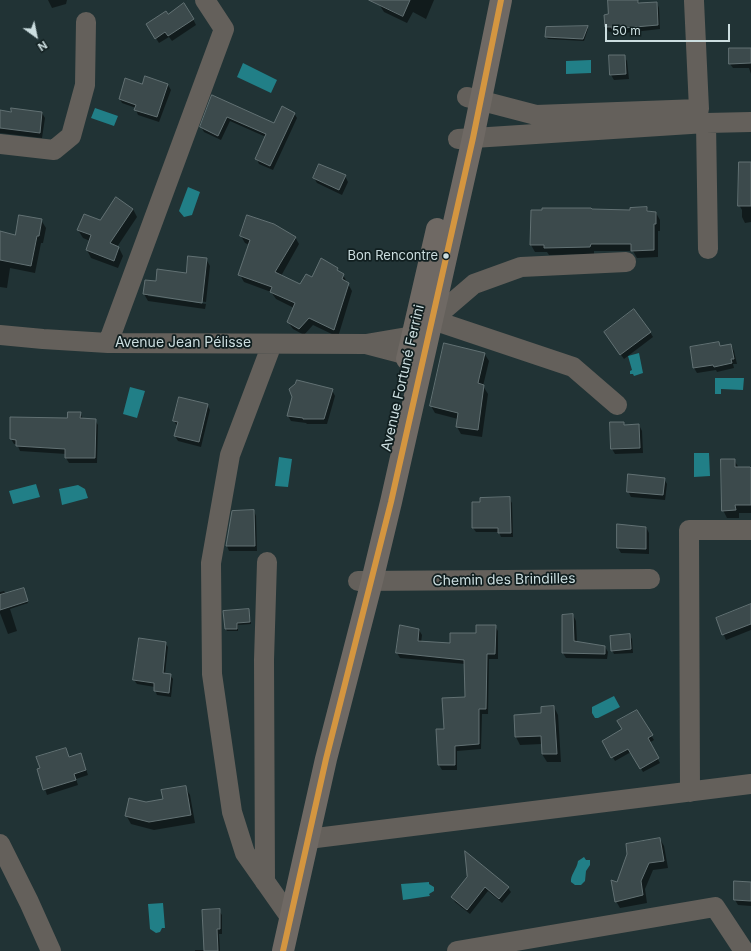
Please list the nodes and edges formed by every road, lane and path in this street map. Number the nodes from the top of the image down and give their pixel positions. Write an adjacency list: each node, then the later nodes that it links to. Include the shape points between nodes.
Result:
1 (205, 0): 15 (street, via 224,29)
2 (492, 0): 6 (main road, Avenue Fortuné Ferrini)
3 (501, 0): 6 (main road, Avenue Fortuné Ferrini)
4 (694, 1): 6 (street, via 699,109 536,115)
5 (86, 22): 10 (street, via 85,85 70,136 54,150)
6 (474, 99): 9 (main road, Avenue Fortuné Ferrini)
7 (751, 122): 8 (street)
8 (706, 123): 9 (street); 11 (street)
9 (465, 139): 14 (main road, Avenue Fortuné Ferrini)
10 (0, 144)
11 (708, 249)
12 (626, 262): 14 (street, via 521,267 474,284)
13 (0, 335): 15 (street, Avenue Jean Pélisse)
14 (419, 335): 16 (street, Avenue Jean Pélisse, via 366,344); 17 (street, via 573,367); 21 (main road, Avenue Fortuné Ferrini)
15 (108, 343): 16 (street, Avenue Jean Pélisse)
16 (272, 344): 26 (street, via 230,455 211,563 212,674 232,812 245,853)
17 (618, 404)
18 (751, 530): 23 (street, via 689,530)
19 (267, 562): 26 (street, via 264,660)
20 (650, 579): 21 (street, Chemin des Brindilles)
21 (365, 581): 24 (main road, Avenue Fortuné Ferrini)
22 (751, 784): 23 (street)
23 (690, 792): 24 (street)
24 (308, 839): 27 (main road, Avenue Fortuné Ferrini)
25 (0, 844): 28 (street)
26 (265, 882): 27 (street)
27 (290, 917): 29 (main road, Avenue Fortuné Ferrini)
28 (51, 951)
29 (283, 951)
30 (457, 951): 31 (street, via 715,907)
31 (744, 951)

